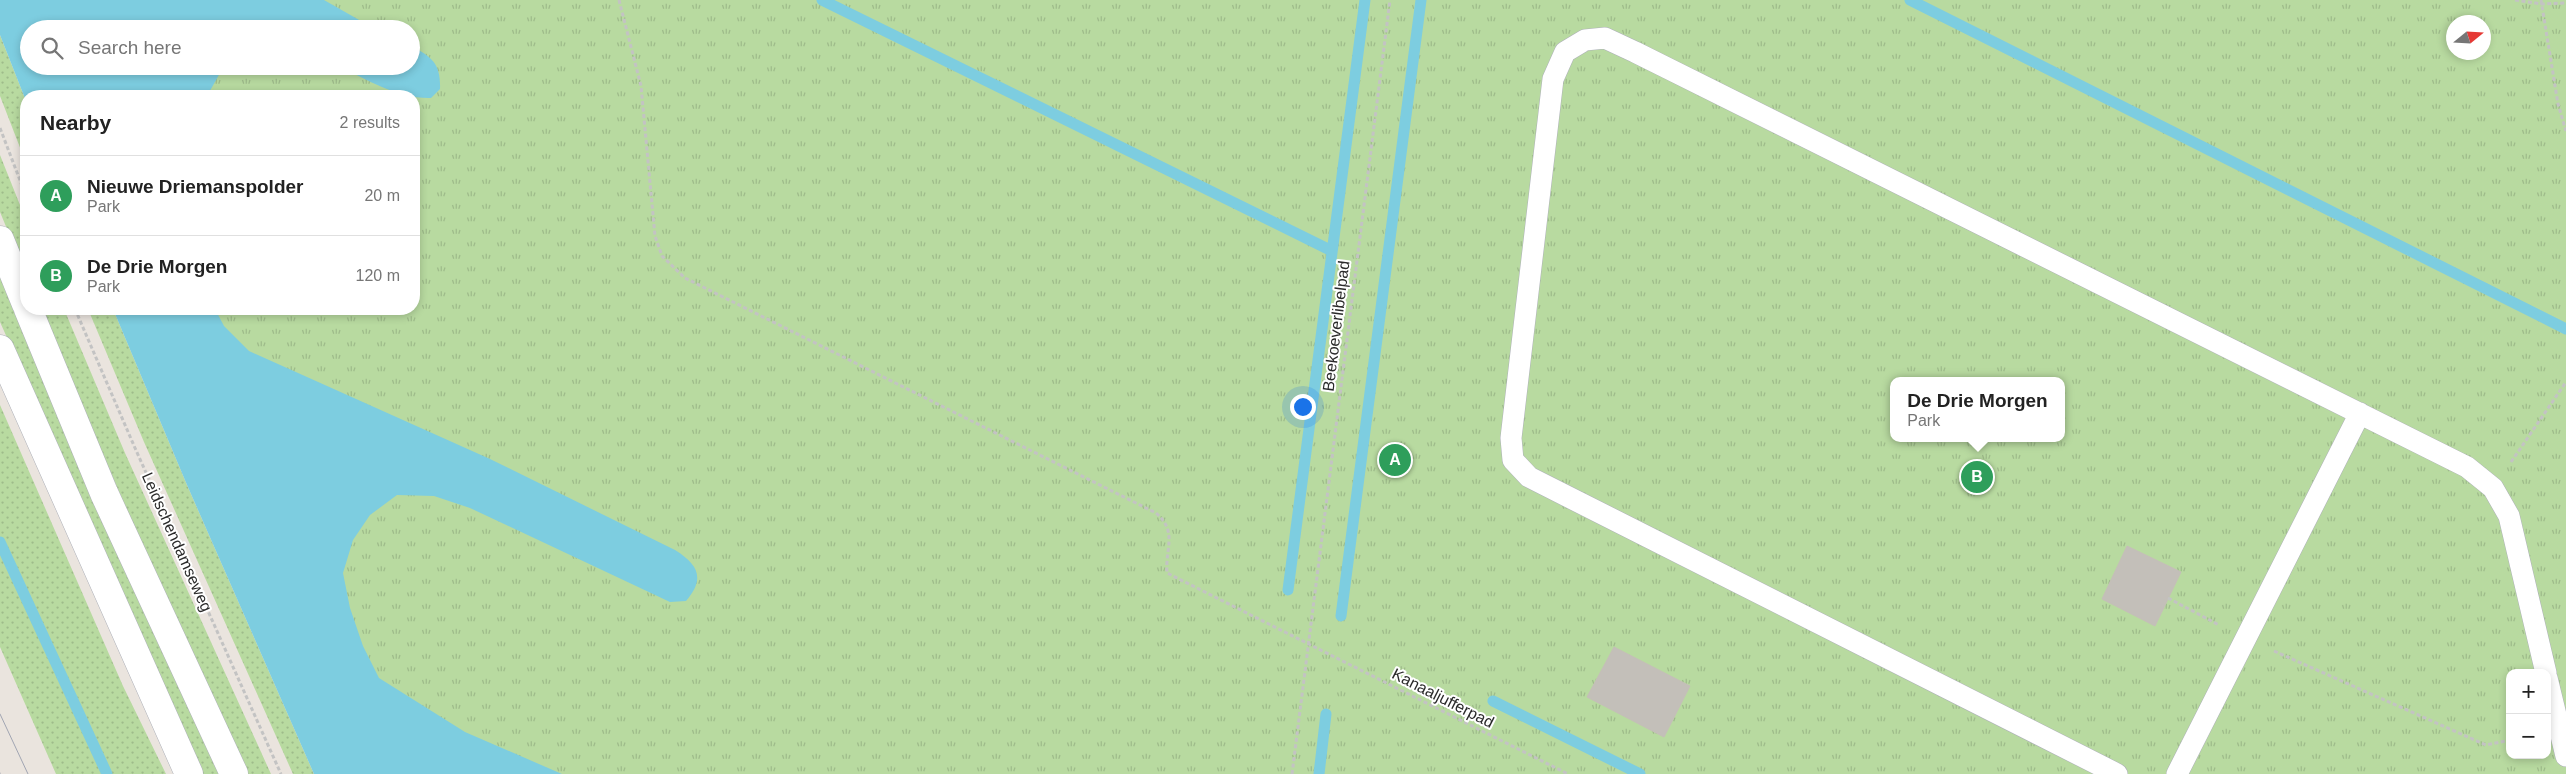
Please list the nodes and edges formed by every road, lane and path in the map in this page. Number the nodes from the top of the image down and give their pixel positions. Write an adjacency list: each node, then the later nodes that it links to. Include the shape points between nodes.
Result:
1 (619, 0): 19 (path, Kanaaljufferpad, via 641,86 655,236 662,256 672,267 685,278 1156,514 1167,522 1170,534 1167,573)
2 (1390, 0): 19 (path, Beekoeverlibelpad)
3 (2515, 0): 4 (path)
4 (2542, 2): 5 (path); 7 (path, via 2558,104)
5 (2566, 3)
6 (0, 128): 8 (path)
7 (2566, 130)
8 (20, 180)
9 (0, 240): 10 (main road)
10 (20, 289)
11 (30, 315): 25 (main road, via 104,493)
12 (78, 315): 26 (path, Leidschendamseweg)
13 (0, 349): 24 (main road)
14 (2566, 382): 16 (path)
15 (2360, 413): 16 (lane, via 2467,467); 18 (lane); 29 (lane, via 1605,38 1585,40 1565,52 1553,79 1511,438 1514,460 1529,477)
16 (2493, 488): 20 (lane, via 2509,516)
17 (2168, 598): 18 (path)
18 (2245, 639): 22 (path, via 2486,745); 30 (lane)
19 (1308, 644): 27 (path, Beekoeverlibelpad); 28 (path, Kanaaljufferpad)
20 (2545, 669)
21 (2551, 694): 23 (lane)
22 (2506, 741)
23 (2566, 756)
24 (189, 774)
25 (234, 774)
26 (281, 774)
27 (1292, 774)
28 (1568, 774)
29 (2117, 774)
30 (2177, 774)

